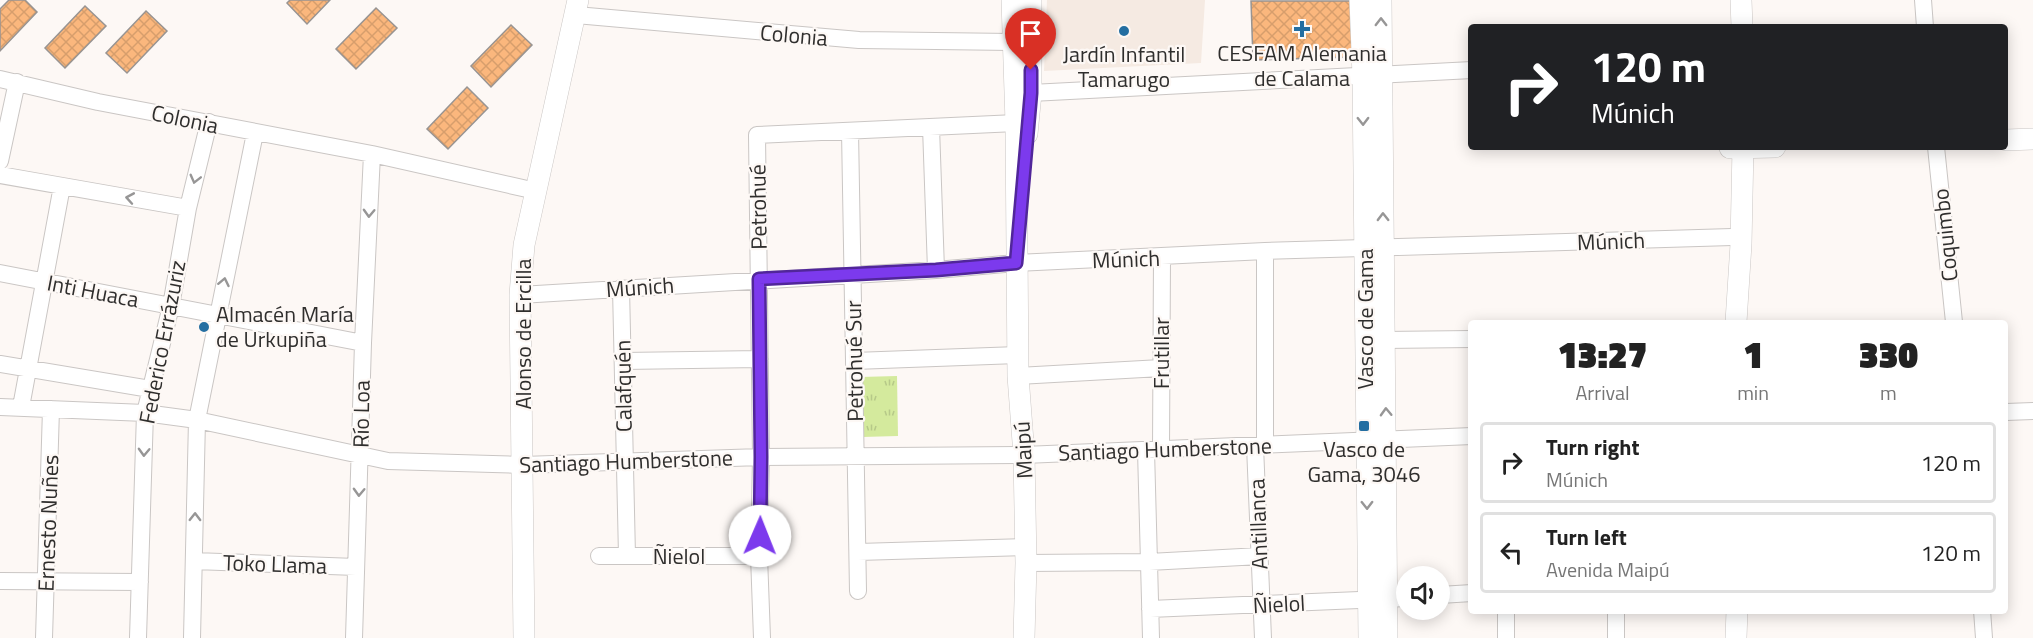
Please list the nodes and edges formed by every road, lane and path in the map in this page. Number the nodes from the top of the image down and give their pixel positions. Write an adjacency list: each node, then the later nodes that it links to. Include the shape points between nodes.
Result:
1 (1012, 0): 12 (street)
2 (1031, 0): 17 (street)
3 (1360, 0): 14 (street, Vasco de Gama)
4 (1381, 0): 14 (street, Vasco de Gama, one-way to 4)
5 (1729, 0): 9 (street)
6 (1741, 0): 10 (street)
7 (1923, 0): 11 (street)
8 (577, 7): 12 (street, Colonia, via 859,40); 32 (street, Alonso de Ercilla)
9 (1729, 24)
10 (1742, 24)
11 (1925, 24)
12 (1012, 42): 19 (street)
13 (1468, 70): 14 (street)
14 (1372, 76): 17 (street); 35 (street, Vasco de Gama)
15 (0, 79): 16 (street, Colonia)
16 (17, 82): 18 (street, Colonia); 29 (street)
17 (1031, 93): 38 (street)
18 (208, 122): 22 (street, Colonia); 33 (street, Federico Errázuriz, one-way to 33)
19 (1016, 123): 20 (street); 38 (street)
20 (931, 127): 21 (street); 39 (street)
21 (850, 131): 41 (street, Petrohué Sur); 42 (street, Petrohué, via 757,135)
22 (255, 133): 28 (street, Colonia); 47 (street, one-way to 22)
23 (2033, 139): 24 (street)
24 (2008, 140)
25 (1730, 150): 34 (street)
26 (1743, 150): 48 (street)
27 (1936, 150): 50 (street, Coquimbo)
28 (372, 154): 32 (street, Colonia); 53 (street, Río Loa, one-way to 53)
29 (0, 161)
30 (0, 175): 31 (street)
31 (62, 186): 33 (street, one-way to 31); 43 (street)
32 (536, 191): 45 (street, Alonso de Ercilla, via 524,245)
33 (188, 208): 46 (street, Federico Errázuriz)
34 (1732, 237): 35 (street, Múnich); 49 (street)
35 (1374, 248): 36 (street, Múnich); 52 (street, Vasco de Gama); 70 (street, Vasco de Gama)
36 (1265, 251): 37 (street, Múnich); 71 (street, Antillanca)
37 (1162, 257): 38 (street, Múnich); 60 (street, Frutillar)
38 (1016, 263): 39 (street, Múnich); 58 (street, Maipú)
39 (936, 270): 41 (street, Múnich)
40 (0, 273): 43 (street, Inti Huaca)
41 (852, 273): 42 (street, Múnich); 56 (street, Petrohué Sur)
42 (759, 279): 44 (street, Múnich); 54 (street, Petrohué)
43 (44, 282): 46 (street, Inti Huaca); 59 (street)
44 (621, 288): 45 (street, Múnich); 55 (street, Calafquén)
45 (520, 295): 78 (street, Alonso de Ercilla)
46 (171, 306): 47 (street, Inti Huaca); 61 (street, Federico Errázuriz)
47 (217, 315): 53 (street, Inti Huaca); 68 (street)
48 (1736, 320)
49 (1736, 320)
50 (1954, 320)
51 (1468, 339): 52 (street)
52 (1383, 340): 70 (street, Vasco de Gama, one-way to 52)
53 (363, 343): 74 (street, Río Loa)
54 (760, 359): 55 (street); 75 (street, Petrohué)
55 (623, 361): 77 (street, Calafquén)
56 (854, 361): 58 (street); 76 (street, Petrohué Sur)
57 (0, 364): 59 (street)
58 (1018, 365): 60 (street); 73 (street, Maipú)
59 (28, 368): 61 (street); 63 (street)
60 (1161, 368): 72 (street, Frutillar)
61 (150, 389): 67 (street, Federico Errázuriz)
62 (0, 407): 63 (street, Santiago Humberstone)
63 (21, 407): 64 (street, Santiago Humberstone)
64 (51, 409): 67 (street, Santiago Humberstone); 89 (street, Ernesto Nuñes)
65 (2033, 411): 66 (street)
66 (2008, 412)
67 (145, 413): 68 (street, Santiago Humberstone); 90 (street, Federico Errázuriz, one-way to 90)
68 (197, 420): 74 (street, Santiago Humberstone); 85 (street, one-way to 68)
69 (1468, 436): 70 (street, Santiago Humberstone)
70 (1376, 439): 71 (street, Santiago Humberstone); 94 (street, Vasco de Gama)
71 (1260, 446): 72 (street, Santiago Humberstone); 84 (street, Antillanca)
72 (1153, 450): 73 (street, Santiago Humberstone); 86 (street, Frutillar)
73 (1024, 454): 76 (street, Santiago Humberstone); 80 (street, Maipú)
74 (360, 455): 78 (street, Santiago Humberstone, via 388,461); 87 (street, Río Loa, one-way to 87)
75 (761, 457): 76 (street, Santiago Humberstone); 77 (street, Santiago Humberstone); 83 (street, Petrohué)
76 (855, 457): 79 (street, Petrohué Sur)
77 (625, 461): 78 (street, Santiago Humberstone); 82 (street, Calafquén)
78 (523, 465): 105 (street, Alonso de Ercilla)
79 (858, 552): 80 (street); 91 (street, Petrohué Sur)
80 (1026, 555): 86 (street); 107 (street, Maipú)
81 (599, 556): 82 (street, Ñielol)
82 (627, 556): 83 (street, Ñielol)
83 (759, 556): 106 (street, Petrohué)
84 (1260, 556): 86 (street); 95 (street, Antillanca)
85 (194, 561): 87 (street, Toko Llama); 103 (street)
86 (1149, 562): 96 (street, Frutillar)
87 (356, 567): 104 (street, Río Loa)
88 (0, 581): 89 (street)
89 (46, 582): 90 (street); 101 (street, Ernesto Nuñes)
90 (140, 582): 102 (street, Federico Errázuriz)
91 (858, 591)
92 (1468, 593): 93 (street)
93 (1450, 595)
94 (1387, 599): 95 (street, Ñielol); 110 (street, Vasco de Gama); 111 (street, Vasco de Gama)
95 (1261, 604): 96 (street, Ñielol); 109 (street, Antillanca)
96 (1150, 609): 108 (street, Frutillar)
97 (1506, 614): 112 (street)
98 (1616, 614): 113 (street)
99 (1737, 614): 114 (street)
100 (1982, 614): 115 (street)
101 (44, 638)
102 (138, 638)
103 (192, 638)
104 (354, 638)
105 (524, 638)
106 (762, 638)
107 (1024, 638)
108 (1151, 638)
109 (1263, 638)
110 (1369, 638)
111 (1387, 638)
112 (1506, 638)
113 (1616, 638)
114 (1736, 638)
115 (1984, 638)

